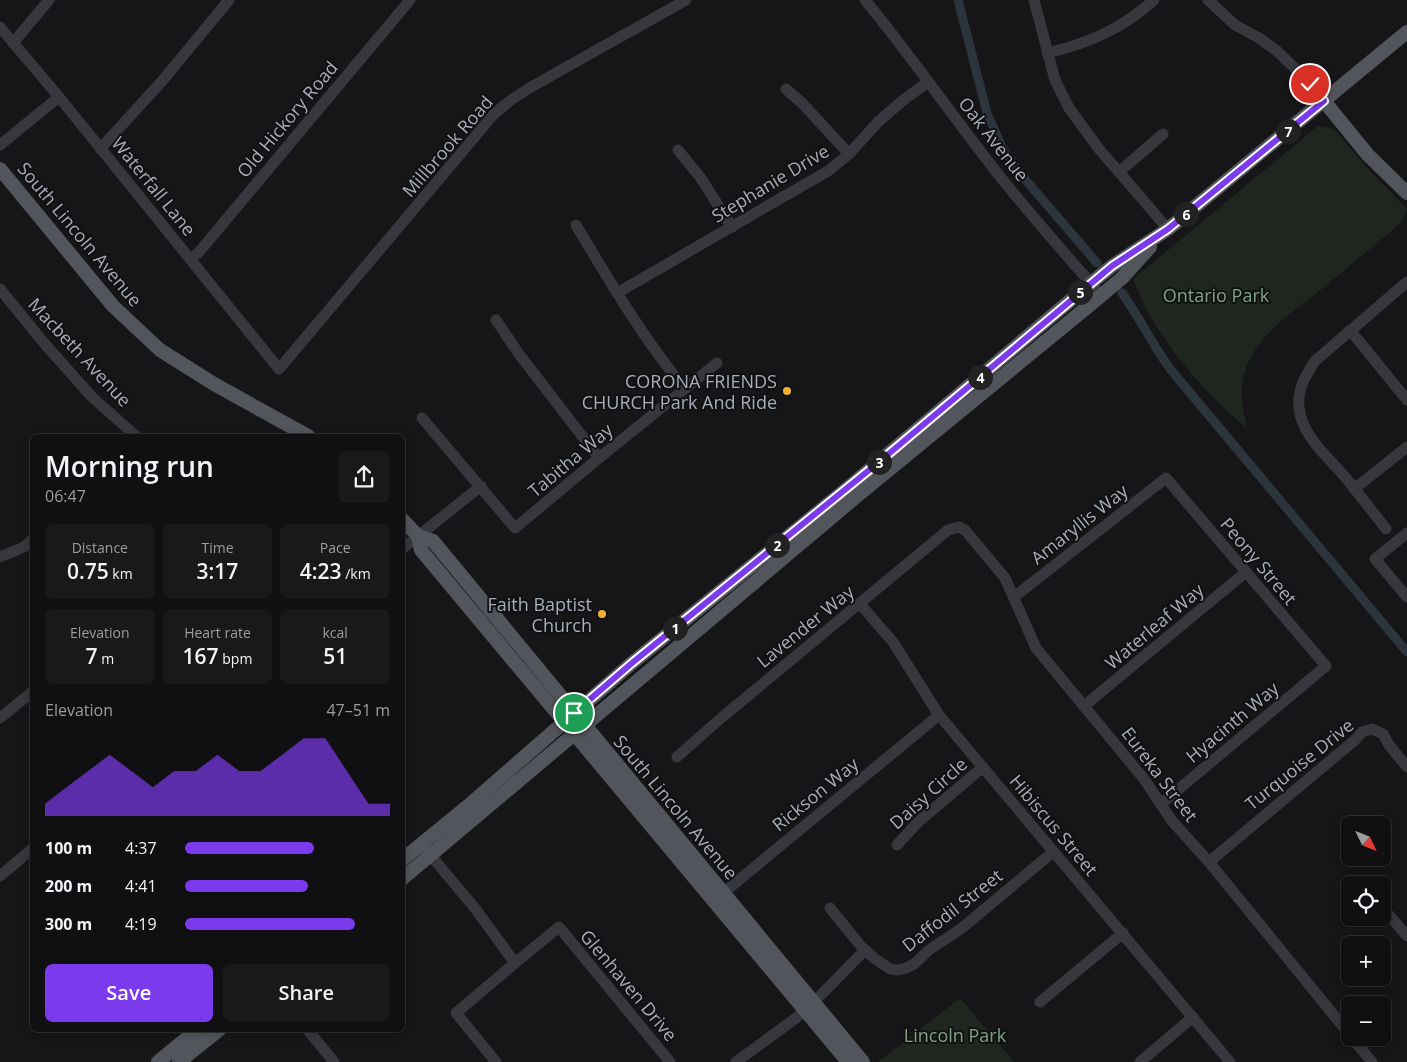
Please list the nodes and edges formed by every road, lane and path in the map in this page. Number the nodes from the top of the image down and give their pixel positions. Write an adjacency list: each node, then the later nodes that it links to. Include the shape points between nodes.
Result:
1 (48, 0): 11 (street)
2 (229, 0): 19 (street)
3 (410, 0): 28 (street, Old Hickory Road)
4 (686, 0): 37 (street, Millbrook Road, via 532,87 494,114)
5 (865, 0): 13 (street, Oak Avenue)
6 (1034, 0): 12 (street)
7 (1154, 0): 12 (street, via 1103,35)
8 (1208, 0): 16 (street, via 1235,25 1276,51)
9 (0, 27): 11 (street, Waterfall Lane)
10 (1407, 32): 16 (main road)
11 (13, 43): 15 (street, Waterfall Lane)
12 (1047, 53): 23 (street, via 1055,80 1069,108)
13 (928, 82): 21 (street, Stephanie Drive, via 878,122); 30 (street, Oak Avenue, via 1002,179)
14 (786, 89): 21 (street)
15 (59, 97): 18 (street); 19 (street, Waterfall Lane)
16 (1324, 101): 24 (main road, via 1368,154); 27 (main road)
17 (1163, 134): 23 (street)
18 (0, 145)
19 (100, 149): 28 (street, Waterfall Lane)
20 (678, 150): 26 (street, via 700,177)
21 (849, 154): 26 (street, Stephanie Drive, via 828,171)
22 (0, 168): 42 (main road, South Lincoln Avenue, via 114,306 160,350)
23 (1119, 172): 27 (street)
24 (1407, 193)
25 (576, 225): 32 (street)
26 (732, 227): 32 (street, Stephanie Drive)
27 (1168, 229): 30 (main road); 33 (main road, via 1122,278)
28 (191, 259): 37 (street, Waterfall Lane)
29 (1407, 282): 35 (street)
30 (1091, 283): 33 (street, Oak Avenue); 65 (main road)
31 (0, 289): 41 (street, Macbeth Avenue, via 92,397)
32 (617, 294): 38 (street)
33 (1101, 295): 66 (main road)
34 (496, 320): 44 (street)
35 (1350, 330): 39 (street); 47 (street, via 1315,361 1304,377 1298,407 1311,436)
36 (717, 363): 38 (street, Tabitha Way)
37 (280, 369)
38 (685, 389): 44 (street, Tabitha Way)
39 (1407, 400)
40 (422, 418): 46 (street)
41 (134, 434)
42 (304, 434)
43 (1407, 447): 47 (street)
44 (599, 458): 46 (street, Tabitha Way, via 515,528)
45 (1166, 478): 56 (street, Peony Street); 57 (street, Amaryllis Way)
46 (481, 486): 52 (street)
47 (1354, 489): 50 (street)
48 (405, 522): 52 (main road, South Lincoln Avenue)
49 (959, 527): 57 (street, Eureka Street, via 965,530 1004,578); 59 (street, Lavender Way, via 948,530)
50 (1386, 528)
51 (1407, 533): 58 (street, via 1376,559)
52 (418, 536): 54 (street); 65 (main road, South Lincoln Avenue, via 421,550)
53 (30, 542): 55 (street)
54 (405, 547)
55 (0, 557)
56 (1246, 572): 60 (street, Peony Street); 62 (street, Waterleaf Way)
57 (1014, 597): 62 (street, Eureka Street, via 1036,648)
58 (1407, 597)
59 (860, 604): 63 (street, Hibiscus Street, via 893,642); 67 (street, Lavender Way)
60 (1326, 666): 70 (street, Hyacinth Way)
61 (30, 694): 64 (street)
62 (1084, 706): 70 (street, Eureka Street)
63 (939, 715): 68 (street, Hibiscus Street); 80 (street, Rickson Way)
64 (0, 718)
65 (569, 718): 66 (main road, South Lincoln Avenue); 71 (main road)
66 (580, 730): 75 (main road); 80 (main road, South Lincoln Avenue)
67 (677, 757)
68 (983, 767): 72 (street, Daisy Circle, via 918,822); 74 (street, Hibiscus Street)
69 (1407, 767): 77 (street, Turquoise Drive, via 1383,734 1372,729 1362,732)
70 (1161, 804): 77 (street, Eureka Street)
71 (422, 844): 75 (street); 76 (main road)
72 (897, 845)
73 (30, 851): 78 (street)
74 (1053, 852): 83 (street, Hibiscus Street); 85 (street, Daffodil Street, via 914,964 898,970 890,969)
75 (431, 856): 79 (main road); 86 (street)
76 (405, 858)
77 (1208, 862): 90 (street, Eureka Street)
78 (0, 876)
79 (405, 877)
80 (718, 897): 88 (main road, South Lincoln Avenue)
81 (830, 908): 85 (street, Daffodil Street)
82 (1391, 917): 84 (street)
83 (1123, 933): 87 (street); 89 (street, Hibiscus Street)
84 (1407, 936)
85 (865, 950): 88 (street)
86 (515, 963): 98 (street, via 456,1013); 99 (street, Glenhaven Drive, via 559,927)
87 (1040, 1002)
88 (809, 1006): 100 (street); 101 (main road, South Lincoln Avenue); 102 (main road, South Lincoln Avenue)
89 (1193, 1017): 103 (street); 104 (street, Hibiscus Street)
90 (1341, 1024)
91 (194, 1032): 95 (main road)
92 (216, 1032): 96 (main road)
93 (309, 1032): 97 (street)
94 (1359, 1046): 105 (street, Eureka Street)
95 (158, 1062)
96 (179, 1062)
97 (334, 1062)
98 (496, 1062)
99 (670, 1062)
100 (736, 1062)
101 (848, 1062)
102 (863, 1062)
103 (1140, 1062)
104 (1230, 1062)
105 (1372, 1062)

